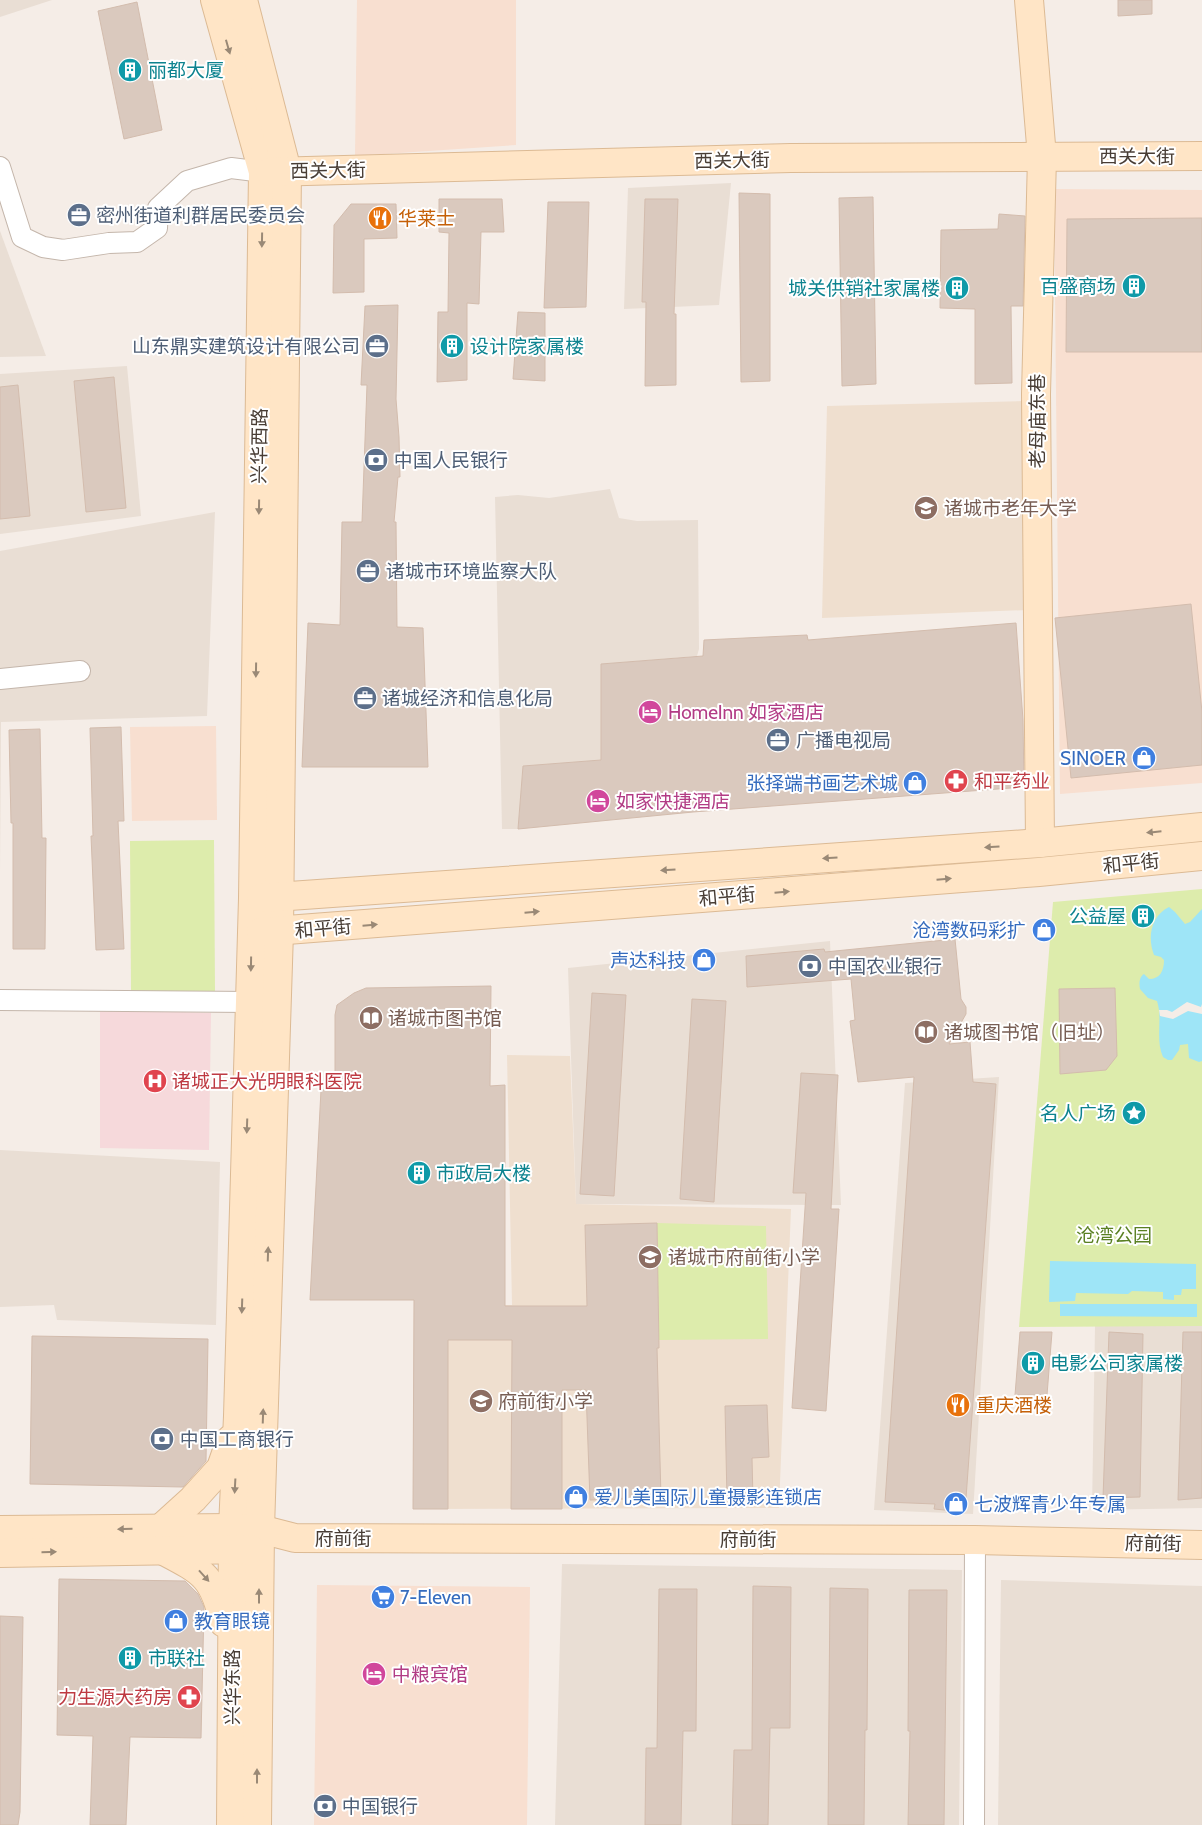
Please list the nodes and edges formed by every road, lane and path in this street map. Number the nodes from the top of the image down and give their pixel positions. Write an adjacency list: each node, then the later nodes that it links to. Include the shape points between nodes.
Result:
1 (215, 0): 7 (main road, one-way to 7)
2 (243, 0): 7 (main road)
3 (1029, 0): 5 (main road, 老母庙东巷)
4 (1202, 156): 5 (main road, 西关大街)
5 (1042, 157): 7 (main road, 西关大街, via 791,158); 11 (main road, 老母庙东巷, via 1036,394)
6 (0, 167): 7 (street, via 22,237 43,247 63,250 137,242 157,228 158,208 187,181 232,168)
7 (275, 172): 13 (main road)
8 (80, 671): 9 (street)
9 (0, 679)
10 (1202, 826): 11 (main road, 和平街, one-way to 11)
11 (1040, 843): 13 (main road, 和平街, one-way to 13)
12 (1202, 856): 15 (main road, 和平街, one-way to 12, via 1029,873)
13 (266, 898): 14 (main road); 15 (main road)
14 (252, 932): 15 (main road, 和平街); 17 (main road, one-way to 17)
15 (279, 932): 21 (main road, one-way to 15)
16 (0, 1000): 17 (street)
17 (251, 1002): 18 (main road, one-way to 18)
18 (238, 1416): 20 (main road, via 221,1468); 21 (main road, one-way to 21)
19 (0, 1530): 20 (main road, 府前街, one-way to 19)
20 (162, 1539): 21 (main road, 府前街); 24 (main road, 府前街, one-way to 20); 25 (main road, one-way to 25, via 211,1584 219,1598)
21 (246, 1539): 22 (main road, 府前街); 25 (main road, 兴华东路); 27 (main road, one-way to 21)
22 (975, 1540): 23 (main road, 府前街); 28 (street)
23 (1202, 1544)
24 (0, 1553)
25 (232, 1656): 26 (main road, 兴华东路)
26 (231, 1825)
27 (257, 1825)
28 (974, 1825)

